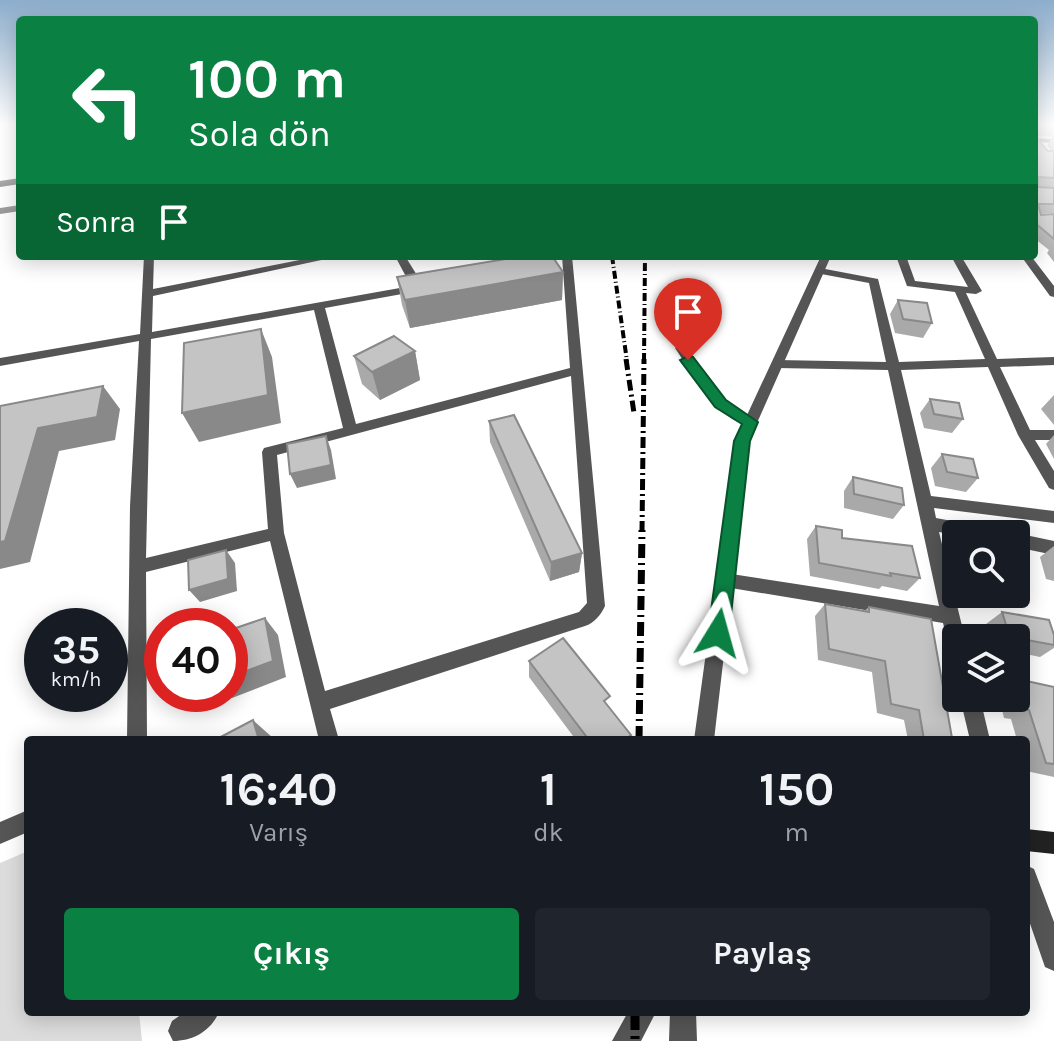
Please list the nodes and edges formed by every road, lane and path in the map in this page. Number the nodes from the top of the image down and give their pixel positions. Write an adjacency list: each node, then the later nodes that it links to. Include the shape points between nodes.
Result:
1 (149, 260): 14 (street)
2 (315, 260): 14 (street)
3 (402, 260): 12 (street)
4 (902, 260): 13 (street, via 911,284)
5 (958, 260): 13 (street, via 976,291)
6 (1029, 260): 9 (street)
7 (562, 261): 24 (street)
8 (823, 264): 22 (street); 23 (street, via 874,281)
9 (1039, 273): 10 (street); 15 (street)
10 (1054, 273)
11 (435, 286): 12 (street)
12 (418, 289): 16 (street)
13 (959, 289): 21 (street)
14 (147, 294): 17 (street)
15 (1054, 294)
16 (319, 307): 17 (street); 26 (street)
17 (145, 338): 20 (street); 37 (street)
18 (681, 348): 25 (street, via 721,404)
19 (1054, 361): 21 (street)
20 (0, 362)
21 (990, 363): 23 (street); 27 (street)
22 (777, 364): 23 (street); 25 (street)
23 (893, 366): 30 (street)
24 (578, 370): 26 (street); 41 (street, via 596,606 585,618)
25 (750, 422): 38 (street, via 742,441)
26 (350, 429): 34 (street, via 269,452)
27 (1025, 435): 28 (street); 29 (street)
28 (1054, 435)
29 (1054, 484)
30 (923, 501): 31 (street); 32 (street)
31 (1054, 517)
32 (928, 523): 33 (street); 39 (street)
33 (942, 526)
34 (276, 533): 37 (street); 41 (street)
35 (1030, 543): 36 (street)
36 (1054, 548)
37 (137, 567): 43 (street)
38 (725, 580): 39 (street); 45 (street)
39 (950, 616): 40 (street)
40 (952, 624)
41 (318, 703): 44 (street)
42 (973, 712): 46 (street)
43 (137, 736)
44 (328, 736)
45 (705, 736)
46 (979, 736)
47 (24, 823): 48 (street)
48 (0, 833)
49 (1030, 840): 50 (main road)
50 (1054, 843)
51 (1030, 889): 52 (street)
52 (1054, 958)
53 (200, 1016): 56 (street)
54 (641, 1016): 57 (street)
55 (683, 1016): 58 (street)
56 (182, 1028)
57 (626, 1041)
58 (683, 1041)

